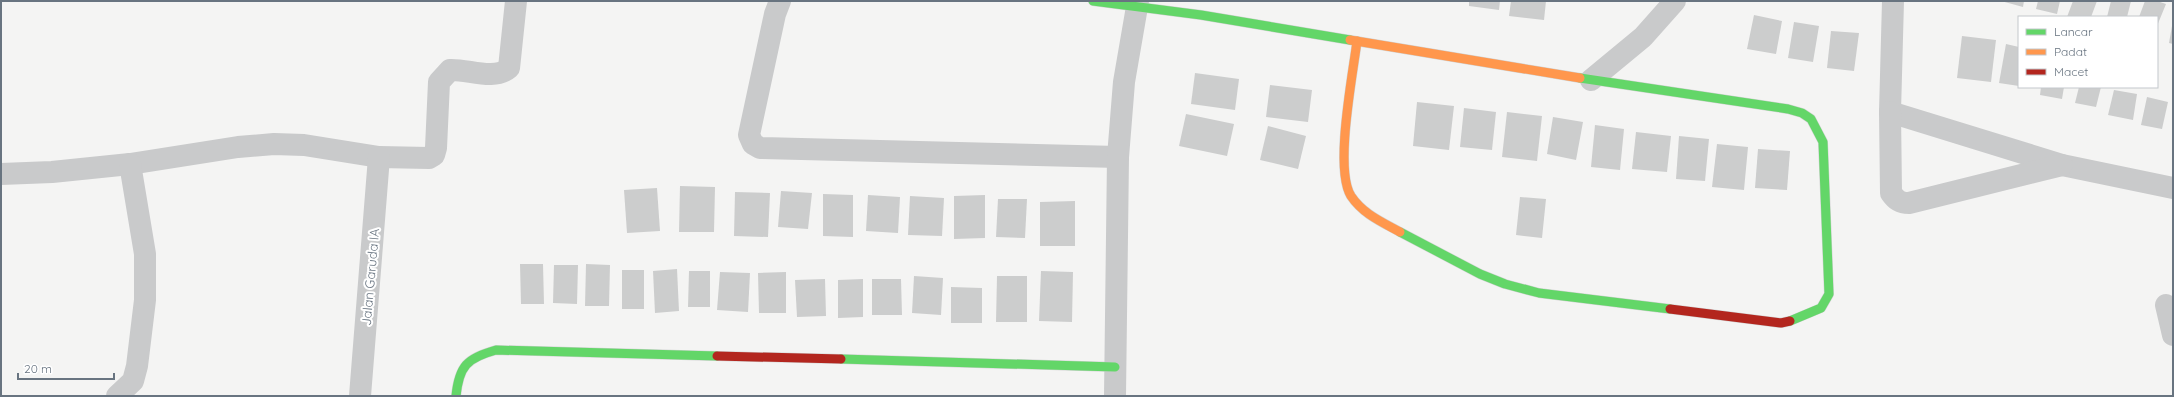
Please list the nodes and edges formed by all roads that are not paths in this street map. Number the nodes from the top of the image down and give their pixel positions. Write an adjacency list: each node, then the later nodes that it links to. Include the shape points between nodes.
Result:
1 (516, 1): 10 (street, via 509,68 497,74 450,70 439,82 434,155 423,159)
2 (780, 1): 11 (street, via 774,14 749,135 753,144 760,148)
3 (1093, 1): 6 (street)
4 (1675, 1): 8 (street, via 1643,37)
5 (1893, 1): 9 (street)
6 (1137, 3): 7 (street); 11 (street, via 1124,82)
7 (1358, 41): 8 (street); 8 (street, via 1344,164 1346,187 1357,204 1371,216 1480,274 1539,293 1781,323 1821,308 1829,294 1823,142 1817,124 1806,114 1788,109)
8 (1591, 80)
9 (1890, 112): 13 (street); 13 (street, via 1891,193 1902,203 1909,204)
10 (379, 157): 12 (street, via 304,145 274,144); 20 (street, Jalan Garuda IA)
11 (1118, 157): 18 (street)
12 (130, 164): 14 (street); 19 (street, via 144,254 145,300 133,381)
13 (2062, 165): 15 (street)
14 (1, 174)
15 (2173, 188)
16 (2166, 305): 17 (street)
17 (2173, 335)
18 (1115, 366): 21 (street, via 496,350 475,355 463,365 457,382); 22 (street)
19 (117, 396)
20 (360, 396)
21 (456, 396)
22 (1115, 396)

